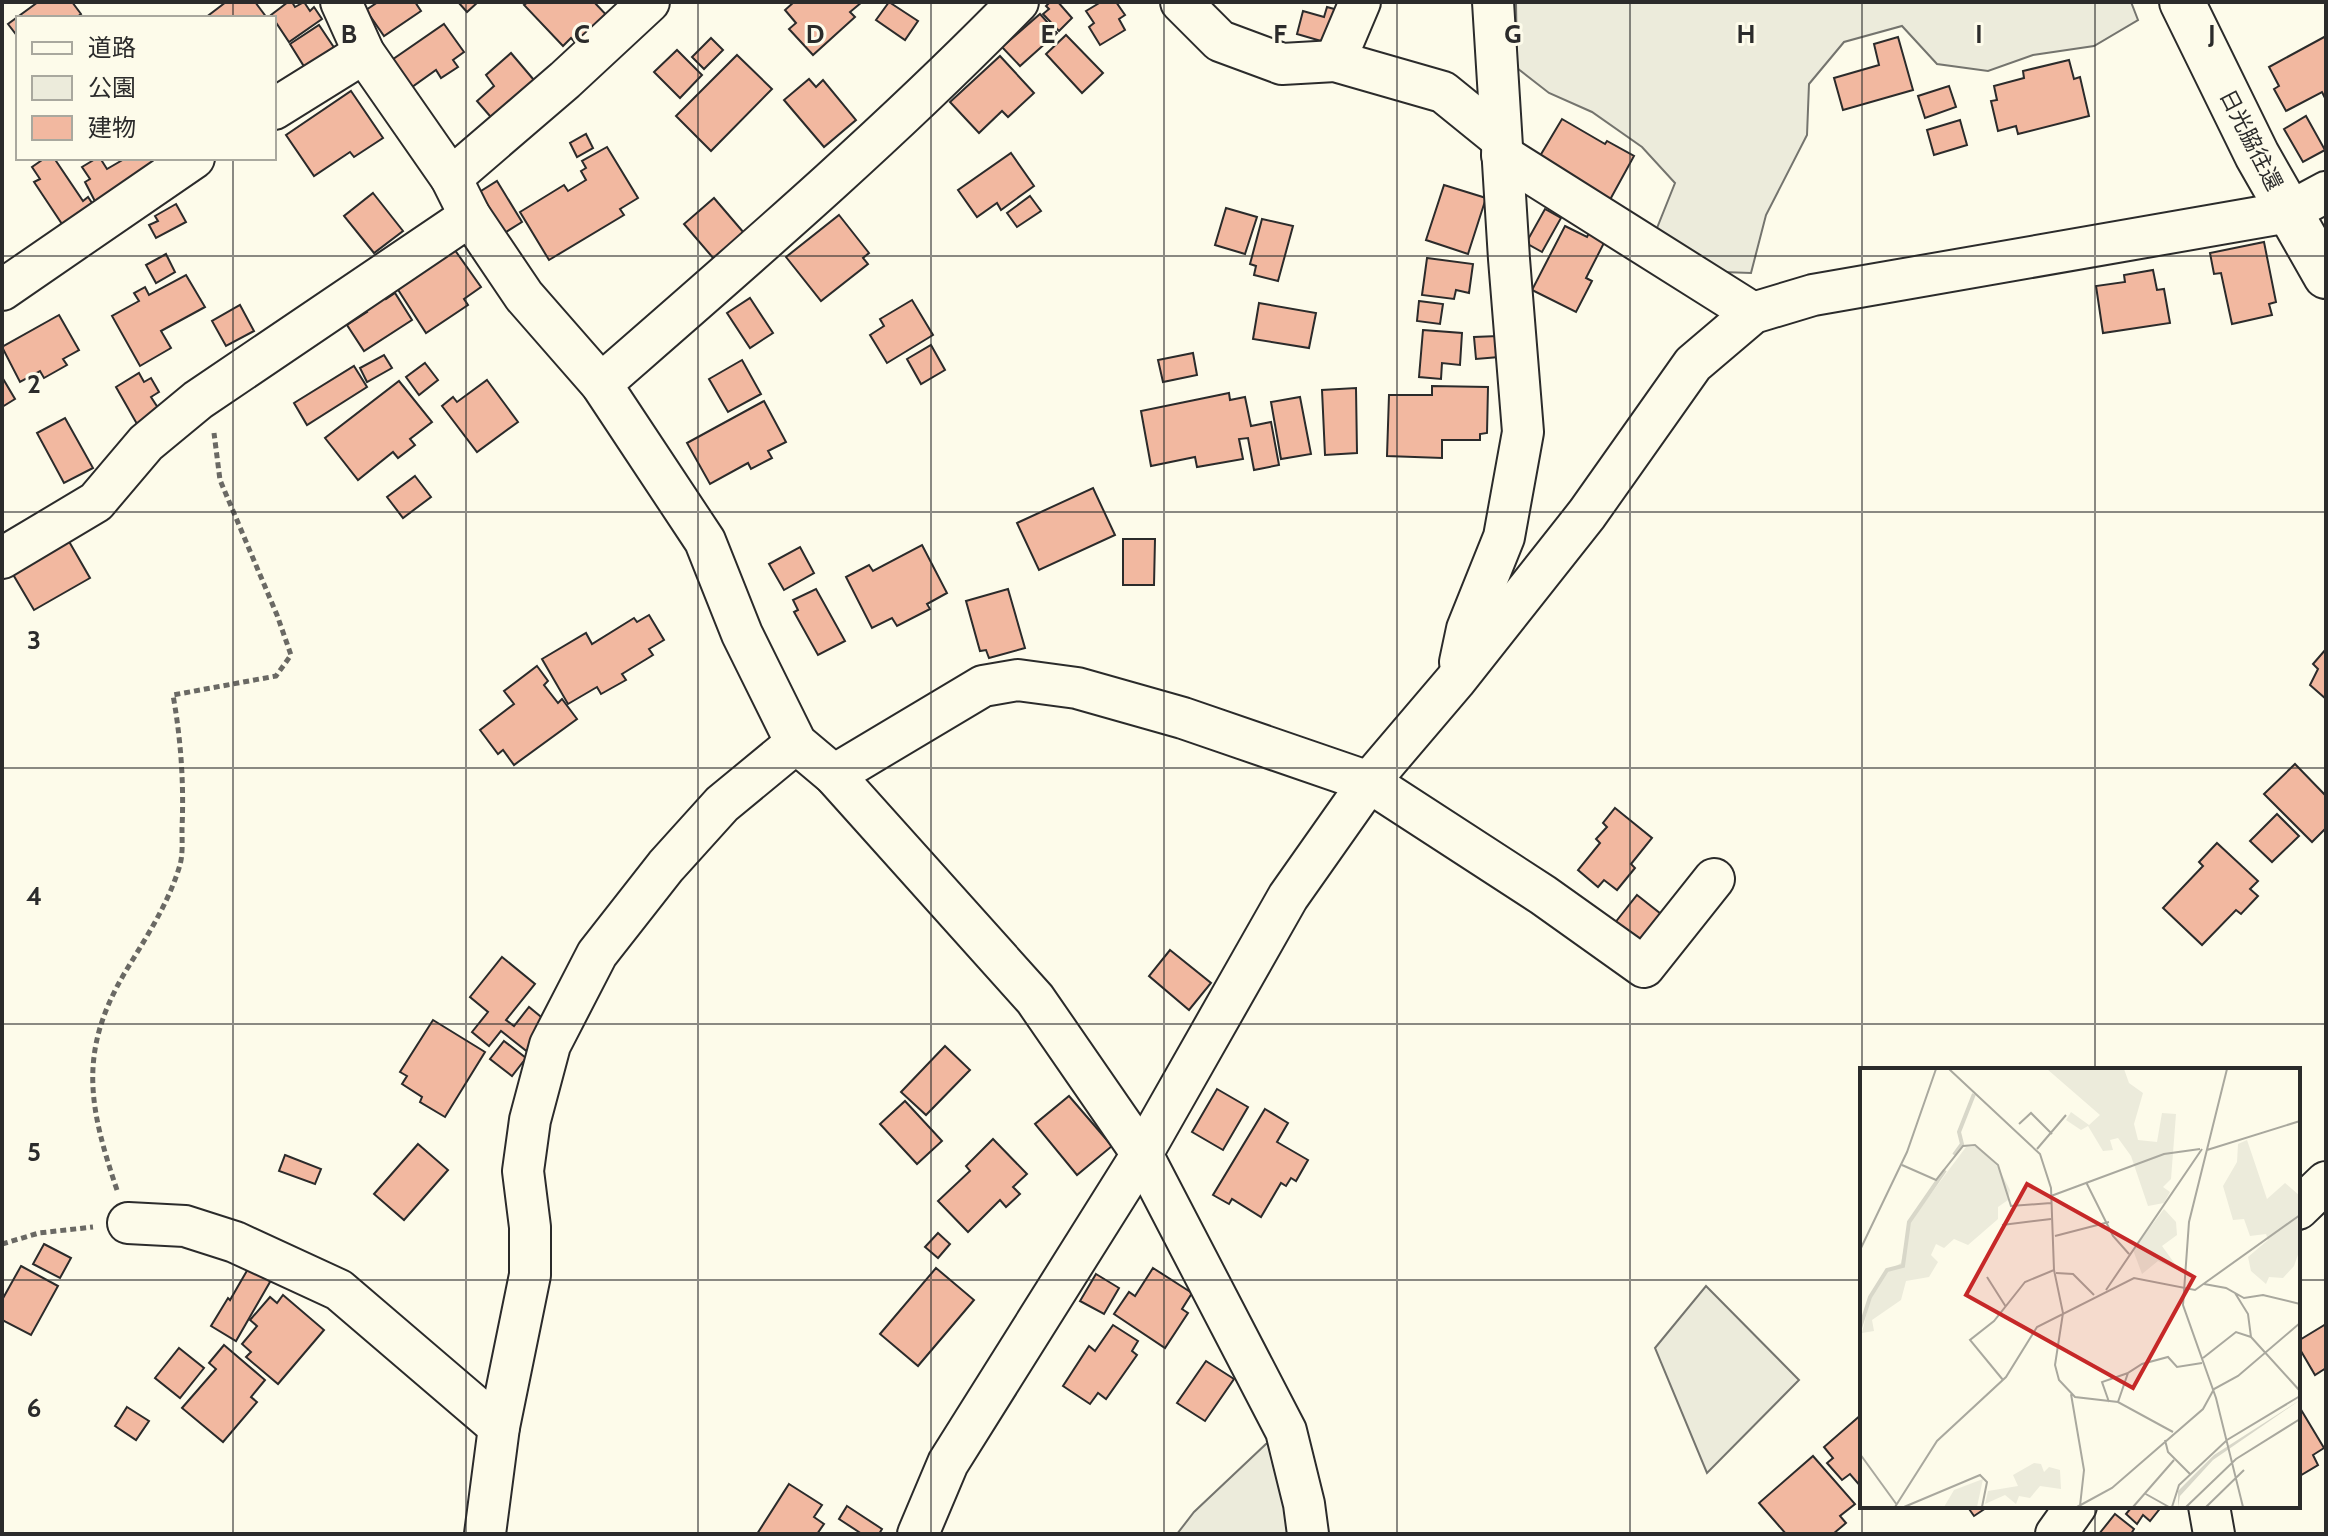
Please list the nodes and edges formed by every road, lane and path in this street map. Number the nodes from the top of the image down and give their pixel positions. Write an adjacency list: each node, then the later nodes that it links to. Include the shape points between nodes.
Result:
1 (341, 2): 8 (street)
2 (649, 2): 13 (street)
3 (1018, 2): 19 (street, via 784,225)
4 (1181, 2): 9 (street, via 1220,41 1282,64)
5 (1360, 2): 9 (street)
6 (1493, 2): 11 (street)
7 (2182, 2): 14 (highway, 日光脇往還, via 2257,155)
8 (364, 53): 10 (street); 13 (street)
9 (1335, 61): 11 (street, via 1443,92)
10 (276, 108)
11 (1501, 147): 18 (street); 22 (street, via 1523,432 1504,537 1467,629)
12 (191, 160): 17 (street)
13 (451, 178): 15 (street)
14 (2307, 202): 16 (highway, 日光脇往還); 18 (street, via 1813,295)
15 (470, 216): 19 (street, via 524,296); 20 (street)
16 (2326, 276)
17 (2, 290)
18 (1753, 313): 22 (street, via 1693,364 1587,514)
19 (601, 384): 23 (street, via 705,541 742,634)
20 (198, 400): 21 (street, via 146,443 96,502); 30 (path, via 214,430 220,480 291,655 276,676 173,695 184,791 180,864 156,924 100,1020 92,1063 98,1133)
21 (2, 558)
22 (1455, 681): 25 (street)
23 (796, 743): 24 (street); 32 (street, via 722,804 666,866 597,954 550,1045 523,1171 530,1275)
24 (834, 775): 25 (street, via 983,686 1018,680 1077,688 1183,718); 27 (street, via 1035,999)
25 (1369, 782): 26 (street, via 1644,967); 27 (street, via 1288,897)
26 (1714, 879)
27 (1142, 1154): 36 (street, via 948,1463); 37 (street, via 1286,1431)
28 (2326, 1182): 29 (street)
29 (2300, 1207)
30 (128, 1223): 31 (path, via 39,1233); 32 (street, via 185,1226 235,1242 339,1290)
31 (2, 1244)
32 (499, 1427): 35 (street)
33 (2075, 1508): 38 (street)
34 (2209, 1508): 39 (street)
35 (485, 1534)
36 (918, 1534)
37 (1308, 1534)
38 (2056, 1534)
39 (2214, 1534)

